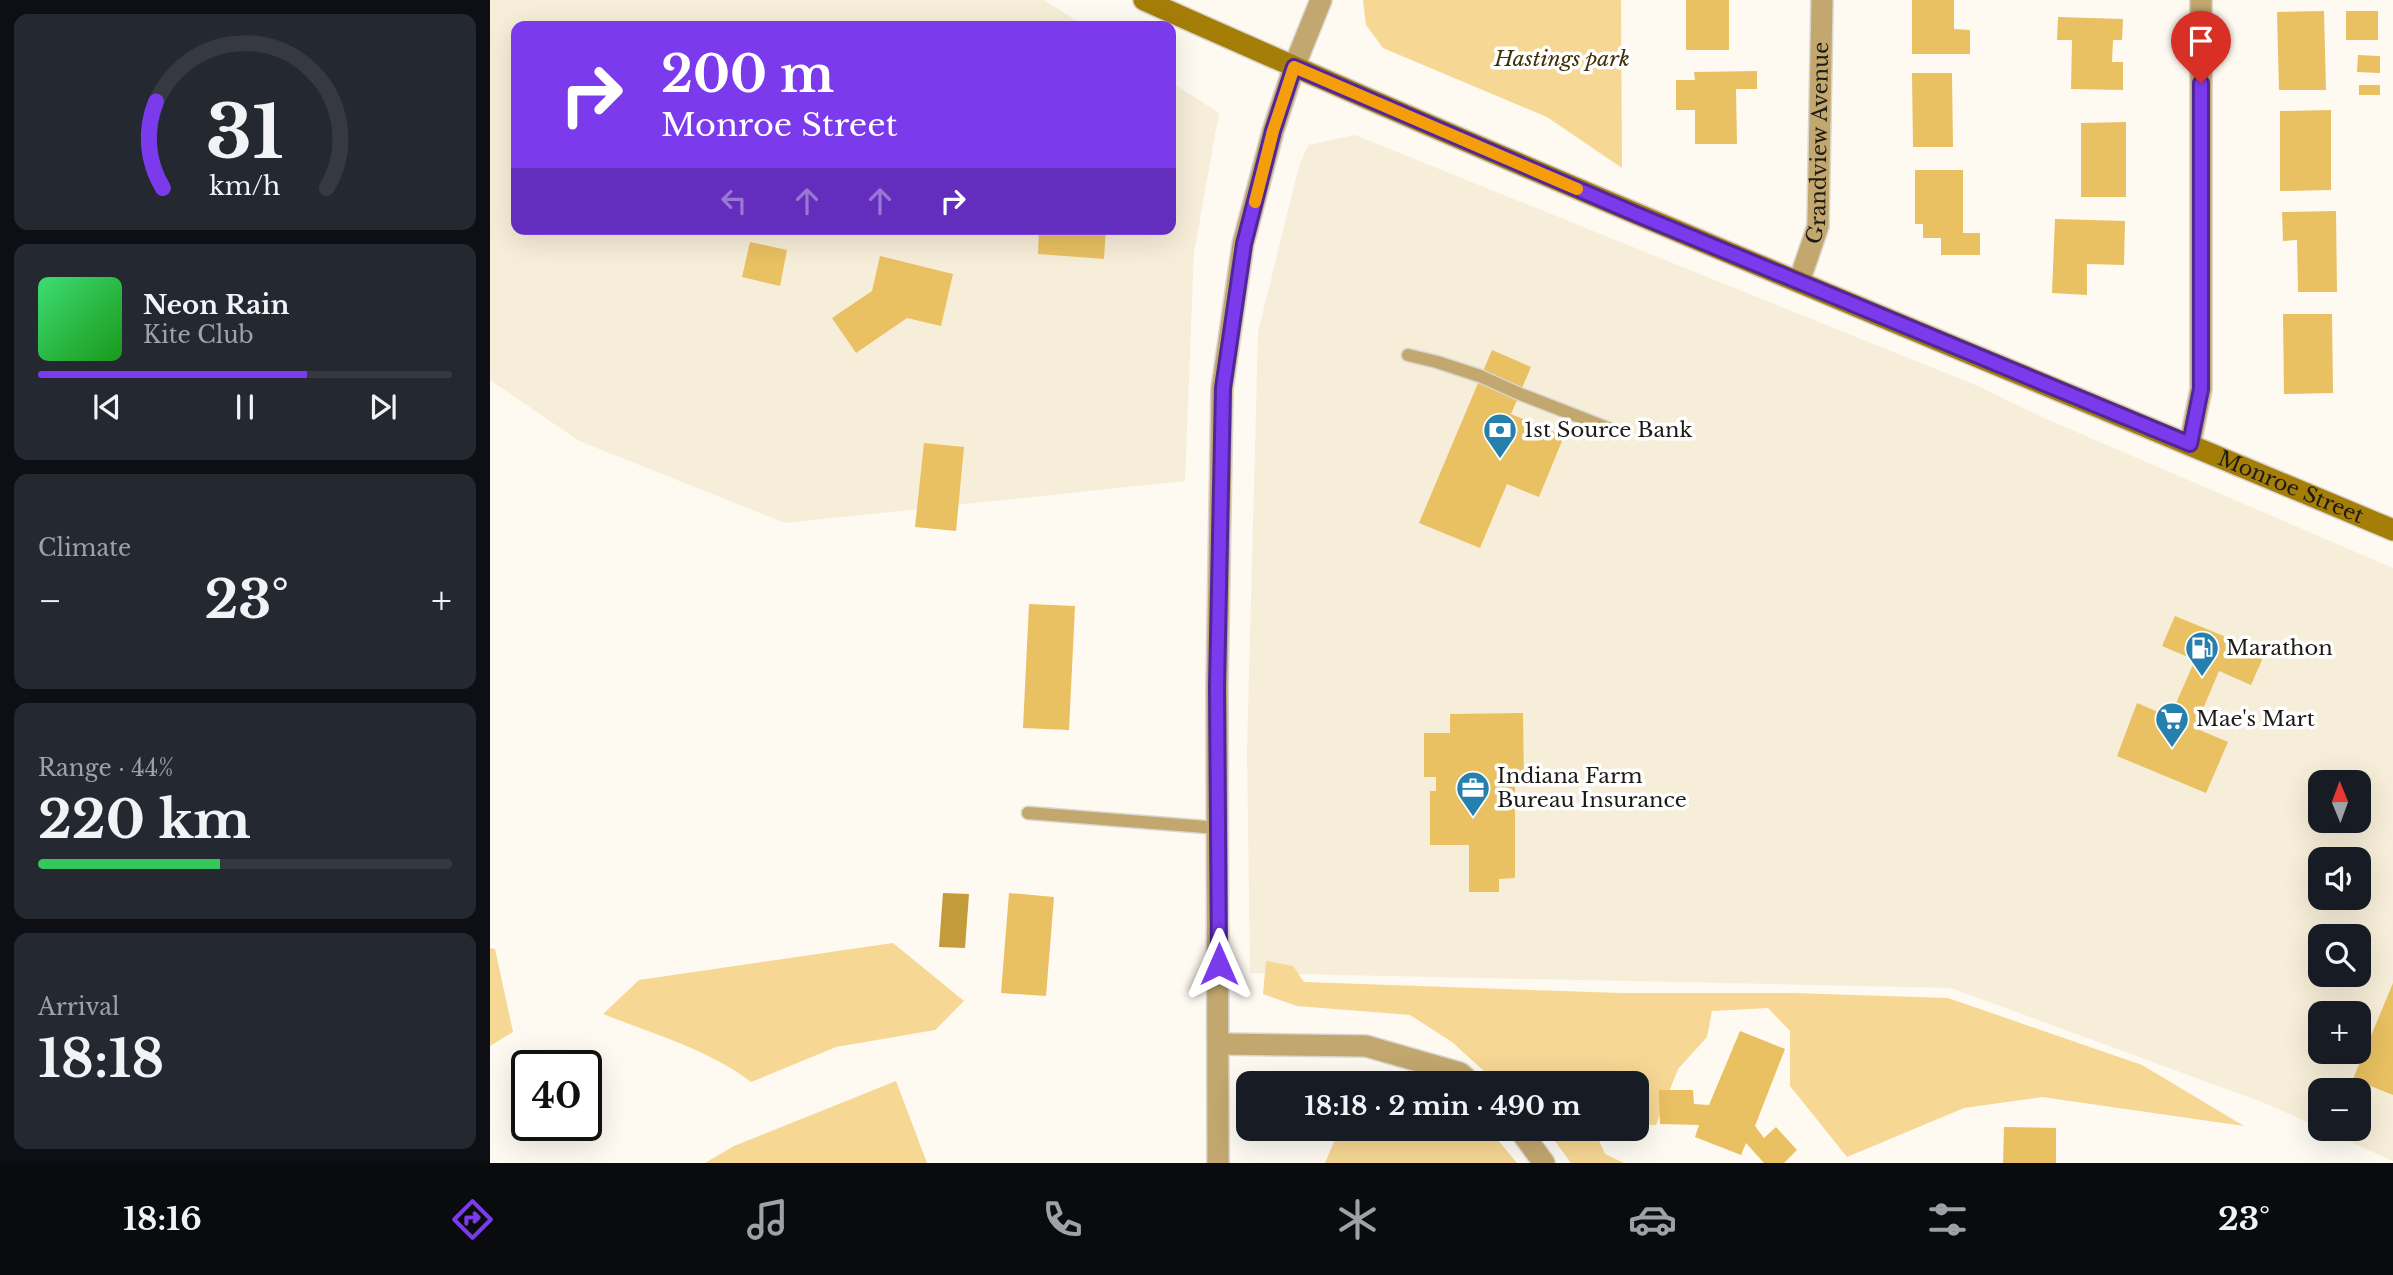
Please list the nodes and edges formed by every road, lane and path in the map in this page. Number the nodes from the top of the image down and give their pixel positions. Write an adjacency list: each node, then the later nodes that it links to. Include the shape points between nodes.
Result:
1 (1144, 0): 5 (main road, Monroe Street)
2 (1321, 0): 5 (street)
3 (1822, 0): 6 (street, Grandview Avenue, via 1818,226)
4 (2201, 0): 9 (street, via 2201,389)
5 (1294, 67): 6 (main road, Monroe Street); 12 (street, via 1244,244 1223,388)
6 (1799, 282): 9 (main road, Monroe Street)
7 (1408, 355): 8 (lane, via 1480,376)
8 (1613, 430)
9 (2190, 444): 10 (main road, Monroe Street)
10 (2393, 530)
11 (1028, 813): 12 (lane)
12 (1218, 828): 13 (street)
13 (1219, 1044): 14 (street, via 1366,1046); 16 (street)
14 (1453, 1071)
15 (1528, 1141): 17 (street)
16 (1218, 1163)
17 (1544, 1163)

